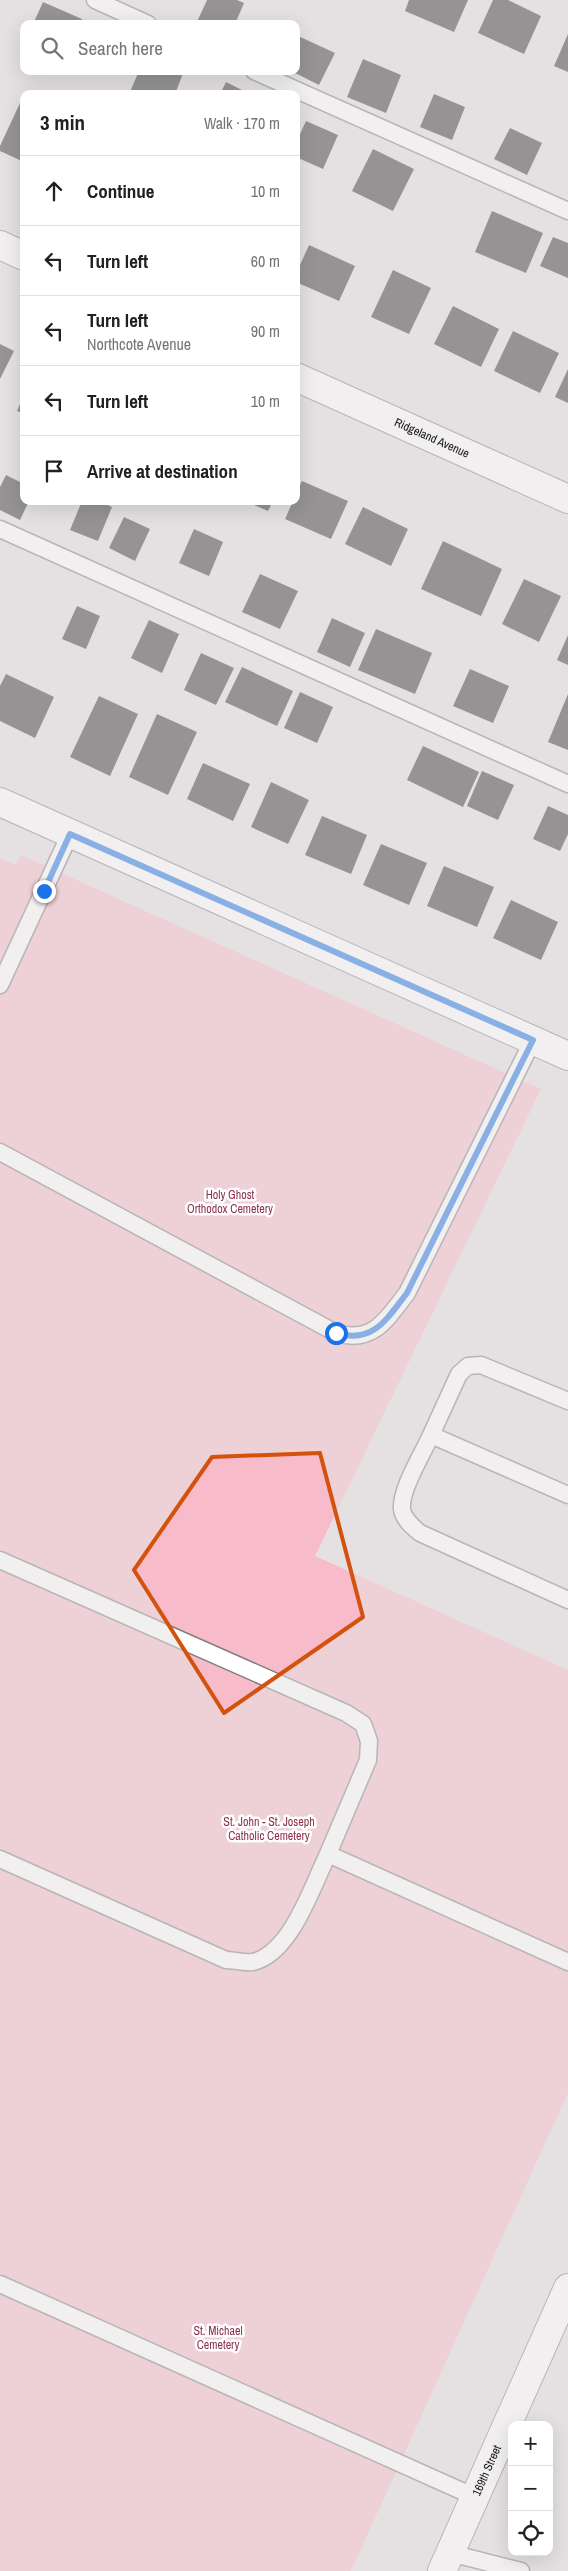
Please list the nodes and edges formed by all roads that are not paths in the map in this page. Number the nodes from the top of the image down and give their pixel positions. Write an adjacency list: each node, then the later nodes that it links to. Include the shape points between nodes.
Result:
1 (95, 0): 2 (lane)
2 (139, 20)
3 (263, 75): 4 (lane)
4 (297, 90)
5 (300, 92): 6 (lane)
6 (568, 211)
7 (0, 245): 8 (street)
8 (20, 254)
9 (300, 379): 10 (street, Ridgeland Avenue)
10 (568, 499)
11 (0, 529): 12 (lane)
12 (568, 784)
13 (0, 802): 14 (street)
14 (70, 834): 15 (lane); 16 (street)
15 (0, 985)
16 (533, 1040): 17 (street); 18 (lane, via 407,1293 380,1325 366,1335 352,1338 336,1333)
17 (568, 1056)
18 (0, 1152)
19 (568, 1401): 20 (lane, via 481,1366 468,1366 459,1374)
20 (431, 1435): 21 (lane); 23 (lane, via 404,1494 402,1510 408,1522 420,1534)
21 (568, 1495)
22 (0, 1560): 24 (lane, via 336,1709 363,1724 369,1740 368,1760)
23 (568, 1600)
24 (328, 1854): 25 (lane, via 287,1938 269,1956 252,1962 226,1960); 26 (lane)
25 (0, 1859)
26 (568, 1962)
27 (0, 2284): 29 (lane)
28 (568, 2288): 29 (street, 169th Street)
29 (475, 2497): 30 (street, 169th Street)
30 (446, 2562): 31 (lane)
31 (521, 2571)

